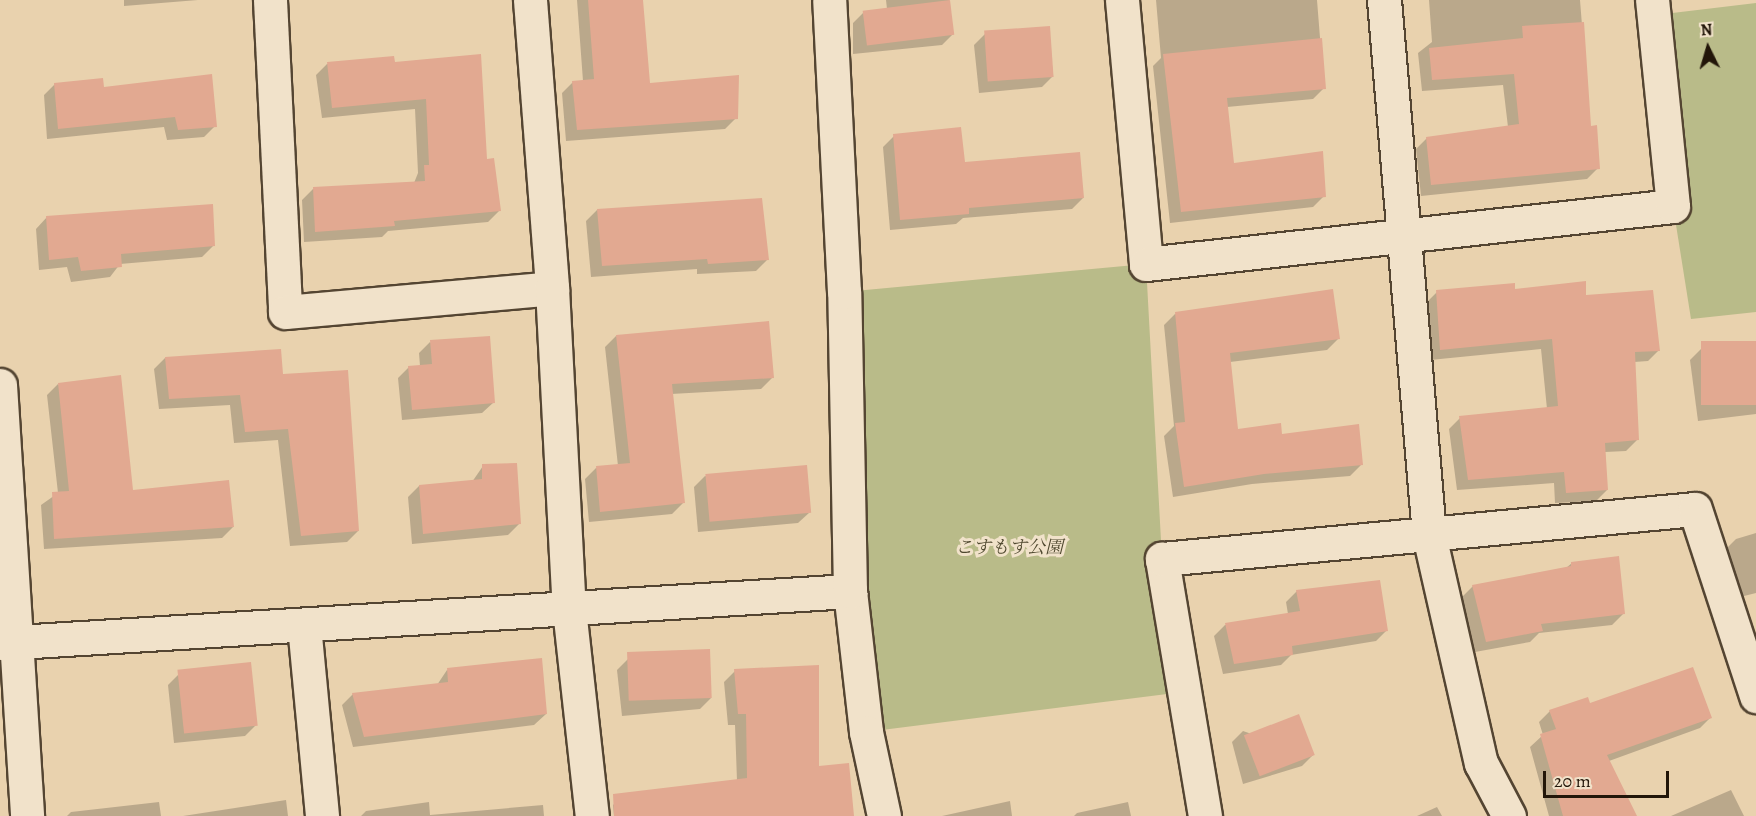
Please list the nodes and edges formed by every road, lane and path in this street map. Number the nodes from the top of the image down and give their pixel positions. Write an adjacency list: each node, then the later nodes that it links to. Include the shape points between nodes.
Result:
1 (270, 0): 8 (street, via 285,312)
2 (530, 0): 8 (street)
3 (829, 0): 11 (street, via 844,291)
4 (1122, 0): 7 (street, via 1146,264)
5 (1384, 0): 7 (street)
6 (1652, 0): 7 (street, via 1673,206)
7 (1404, 236): 10 (street)
8 (552, 288): 12 (street)
9 (0, 385): 14 (street)
10 (1429, 535): 15 (street, via 1695,508); 20 (street, via 1162,559); 21 (street, via 1481,763)
11 (850, 591): 12 (street); 19 (street, via 866,732)
12 (569, 609): 13 (street); 18 (street)
13 (304, 625): 14 (street); 17 (street)
14 (8, 643): 16 (street)
15 (1756, 696)
16 (27, 816)
17 (322, 816)
18 (592, 816)
19 (884, 816)
20 (1205, 816)
21 (1509, 816)

